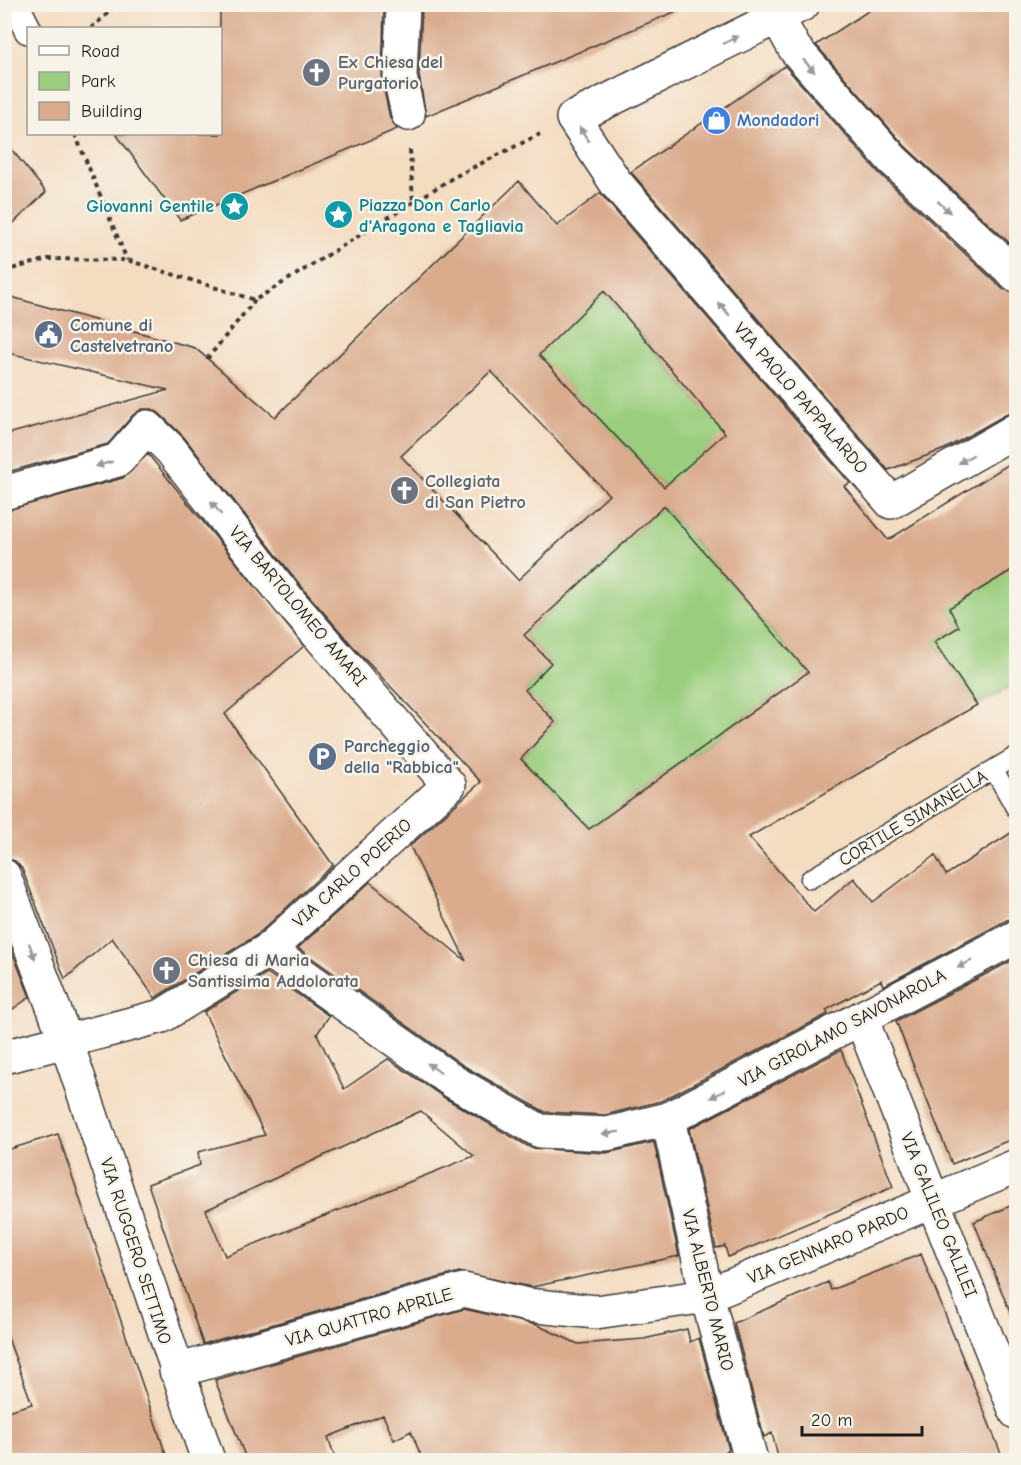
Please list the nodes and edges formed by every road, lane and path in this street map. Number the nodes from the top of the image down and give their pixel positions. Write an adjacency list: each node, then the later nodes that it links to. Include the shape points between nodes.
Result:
1 (15, 4): 6 (street)
2 (119, 4): 5 (path)
3 (403, 4): 7 (street, via 400,77)
4 (785, 9): 8 (street, one-way to 4); 13 (street, one-way to 13, via 795,49 892,159)
5 (92, 27)
6 (27, 28)
7 (408, 114): 10 (path)
8 (573, 118): 10 (path, via 454,177); 16 (street, VIA PAOLO PAPPALARDO, one-way to 8, via 891,502 616,183)
9 (75, 135): 11 (path)
10 (413, 203): 14 (path)
11 (127, 260): 12 (path, via 48,259); 14 (path)
12 (4, 270)
13 (1017, 274)
14 (255, 300): 15 (path)
15 (207, 359)
16 (1017, 430)
17 (4, 493): 20 (street, VIA BARTOLOMEO AMARI, one-way to 17, via 290,602 171,449 147,427 118,460)
18 (1017, 756): 19 (lane, CORTILE SIMANELLA)
19 (993, 770): 21 (lane); 23 (lane, CORTILE SIMANELLA)
20 (449, 785): 25 (street, VIA CARLO POERIO)
21 (1017, 809)
22 (4, 876): 27 (street, VIA RUGGERO SETTIMO, one-way to 27)
23 (810, 879)
24 (1017, 937): 26 (street, VIA GIROLAMO SAVONAROLA, one-way to 26)
25 (268, 950): 27 (street, VIA CARLO POERIO, via 162,1016); 29 (street, VIA GIROLAMO SAVONAROLA, one-way to 25, via 607,1134 540,1131 454,1082)
26 (861, 1018): 29 (street, VIA GIROLAMO SAVONAROLA, one-way to 29); 31 (street, VIA GALILEO GALILEI)
27 (66, 1041): 28 (street, VIA CARLO POERIO); 33 (street, VIA RUGGERO SETTIMO)
28 (4, 1057)
29 (668, 1119): 32 (street, VIA ALBERTO MARIO)
30 (1017, 1166): 31 (street, VIA GENNARO PARDO)
31 (933, 1201): 32 (street, VIA GENNARO PARDO); 34 (street, VIA GALILEO GALILEI)
32 (707, 1296): 33 (street, VIA QUATTRO APRILE, via 596,1312 527,1305 464,1290); 35 (street, VIA ALBERTO MARIO)
33 (176, 1371): 36 (street, VIA RUGGERO SETTIMO)
34 (1017, 1412)
35 (746, 1459)
36 (208, 1461)

